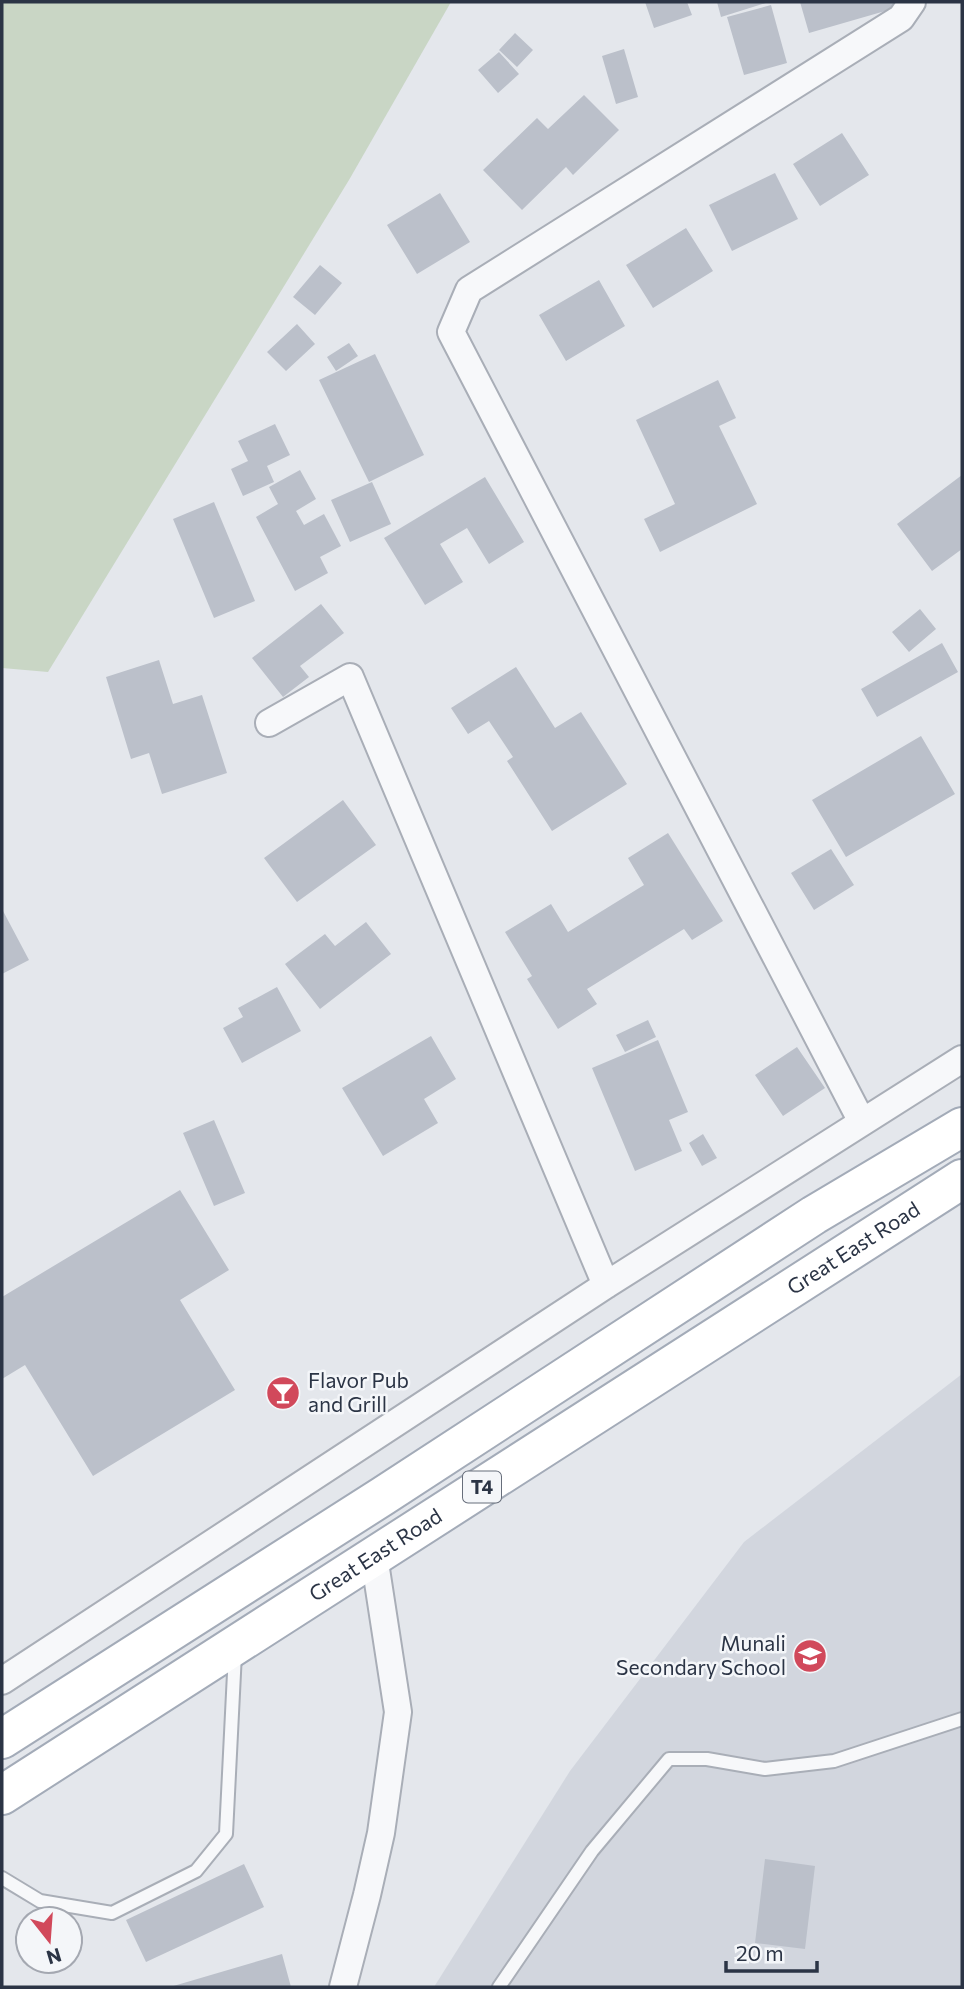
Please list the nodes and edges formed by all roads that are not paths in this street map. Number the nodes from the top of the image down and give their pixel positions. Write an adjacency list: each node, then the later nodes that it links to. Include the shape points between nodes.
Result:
1 (912, 2): 4 (street, via 901,18 469,290 451,332)
2 (269, 723): 7 (street, via 350,677)
3 (962, 1059): 4 (street)
4 (862, 1122): 7 (street)
5 (962, 1126): 12 (main road, T4, via 814,1215)
6 (962, 1179): 8 (main road, Great East Road / T4)
7 (606, 1285): 10 (street)
8 (374, 1556): 9 (main road, Great East Road / T4); 15 (street, via 398,1712 381,1833)
9 (235, 1646): 13 (main road, Great East Road / T4); 14 (lane, via 226,1834 196,1871 113,1913 40,1901)
10 (2, 1681)
11 (962, 1719): 16 (lane, via 834,1761 765,1769 707,1759 669,1759 592,1851)
12 (2, 1739)
13 (2, 1795)
14 (2, 1878)
15 (343, 1987)
16 (499, 1987)

